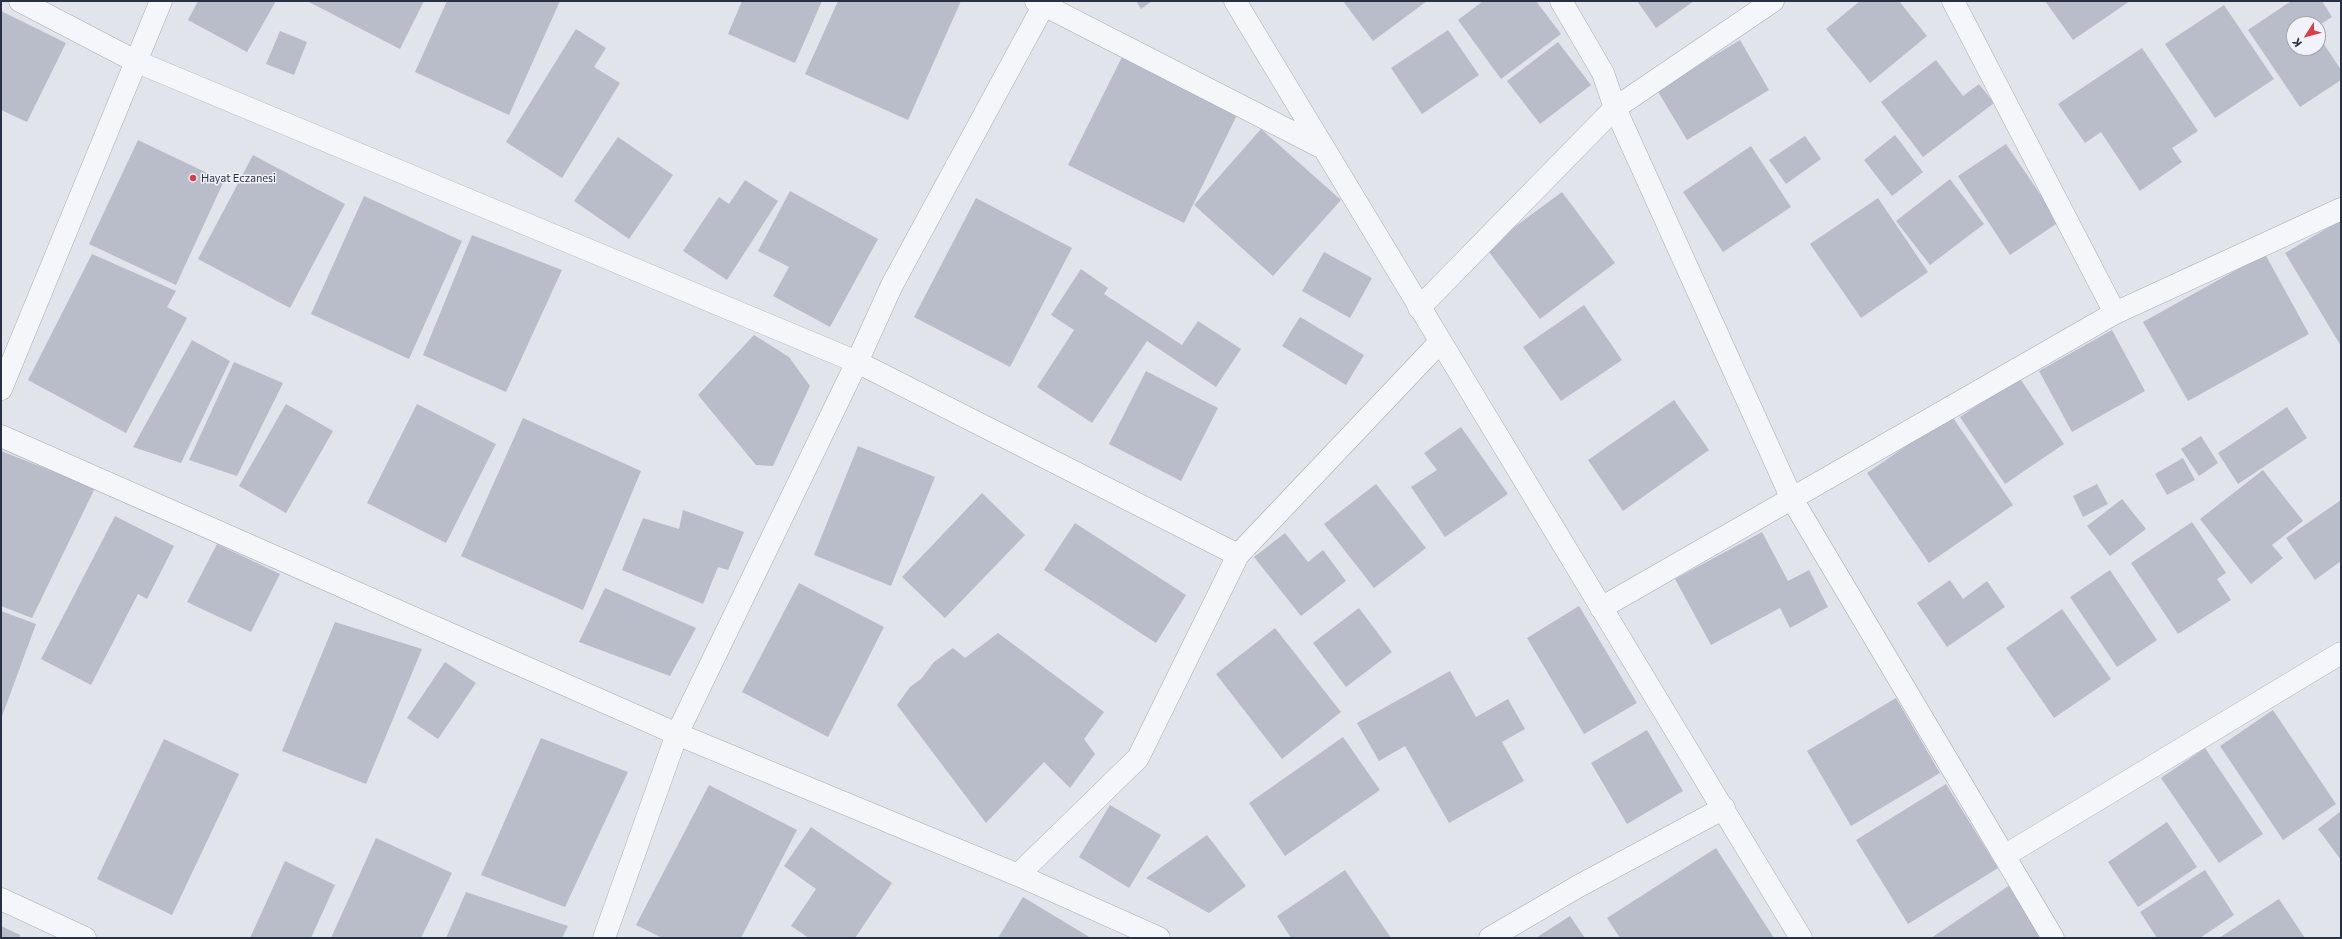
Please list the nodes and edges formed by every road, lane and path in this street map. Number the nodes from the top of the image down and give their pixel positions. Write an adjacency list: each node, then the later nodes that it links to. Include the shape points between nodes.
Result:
1 (20, 1): 8 (street)
2 (161, 1): 8 (street)
3 (1235, 1): 10 (street)
4 (1561, 1): 9 (street, via 1603,73)
5 (1773, 1): 9 (street)
6 (1952, 1): 13 (street)
7 (1042, 2): 10 (street); 15 (street, via 892,285)
8 (135, 61): 15 (street); 16 (street)
9 (1616, 108): 12 (street); 18 (street)
10 (1323, 148): 12 (street)
11 (2341, 208): 13 (street)
12 (1419, 308): 14 (street)
13 (2115, 313): 18 (street)
14 (1440, 342): 19 (street); 20 (street)
15 (857, 362): 19 (street); 22 (street)
16 (1, 389)
17 (1, 436): 22 (street)
18 (1792, 499): 20 (street); 24 (street)
19 (1238, 555): 25 (street, via 1138,758)
20 (1601, 608): 23 (street)
21 (2341, 653): 24 (street)
22 (677, 734): 25 (street); 28 (street)
23 (1724, 808): 30 (street); 31 (street)
24 (2004, 856): 32 (street)
25 (1018, 875): 29 (street)
26 (1, 899): 27 (street)
27 (85, 938)
28 (604, 938)
29 (1160, 938)
30 (1490, 938)
31 (1801, 938)
32 (2053, 938)

